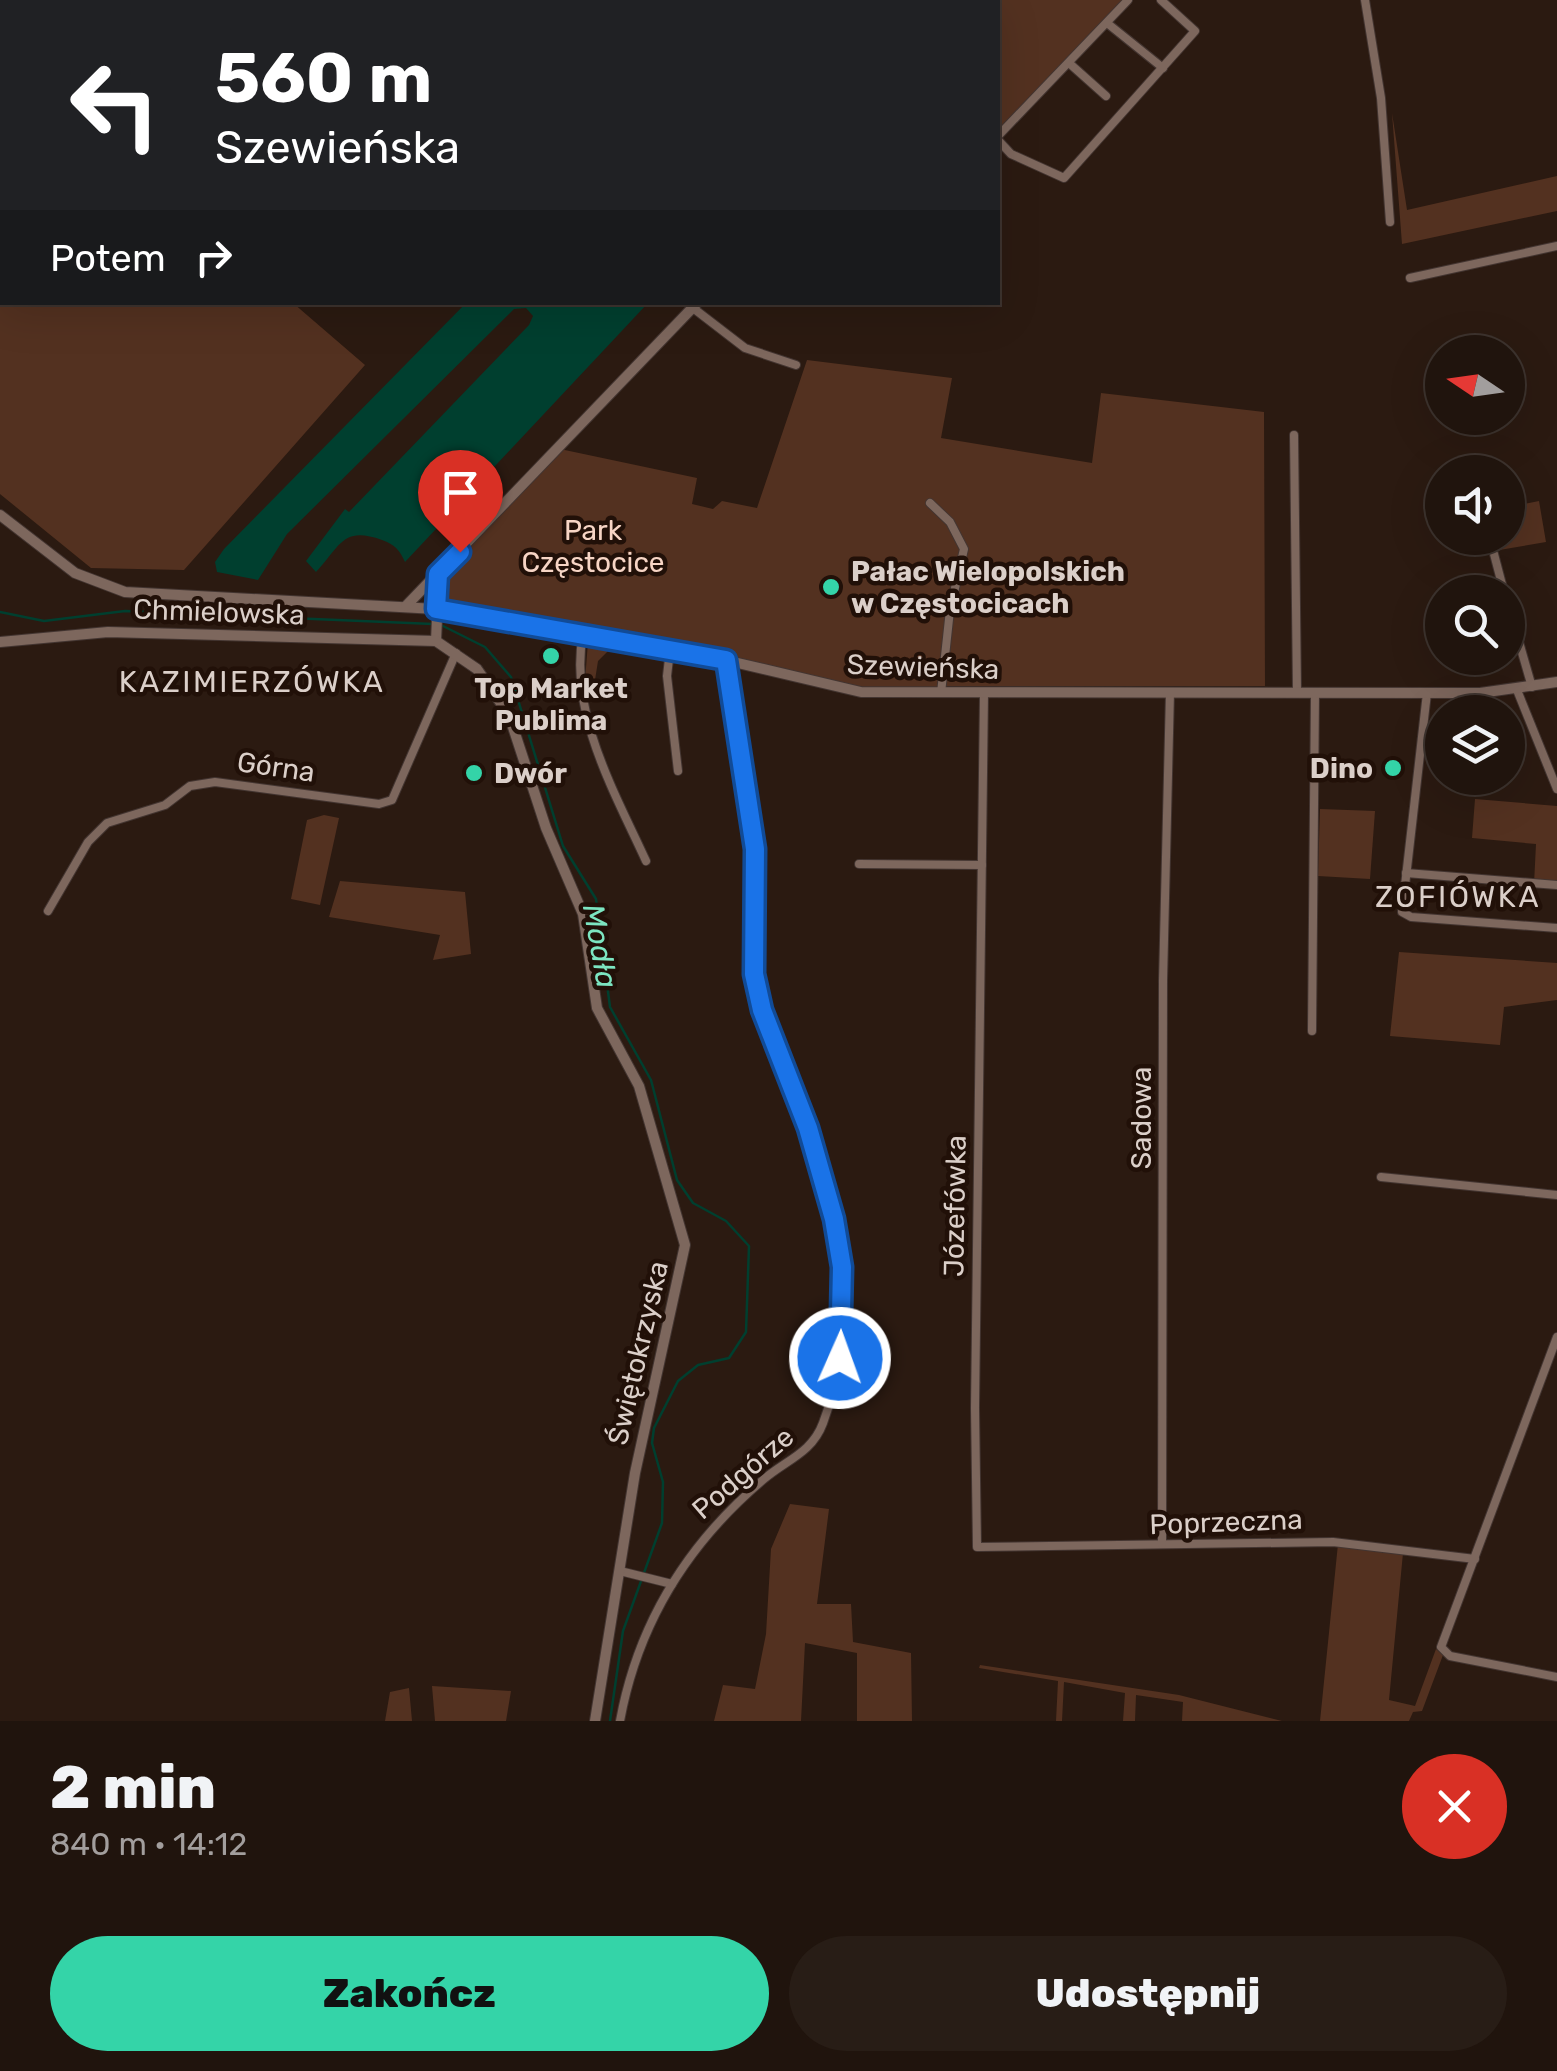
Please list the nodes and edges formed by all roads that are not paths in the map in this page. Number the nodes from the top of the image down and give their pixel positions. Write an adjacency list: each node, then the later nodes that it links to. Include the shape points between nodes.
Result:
1 (1128, 0): 4 (street)
2 (1160, 0): 6 (street, via 1195,31)
3 (1365, 0): 10 (street, via 1382,98)
4 (1107, 23): 5 (street); 6 (street)
5 (1069, 63): 7 (street); 8 (street)
6 (1162, 68): 9 (street, via 1064,178 1011,154)
7 (1106, 96)
8 (1000, 136)
9 (1000, 140)
10 (1390, 222)
11 (1557, 246): 12 (street)
12 (1410, 278)
13 (696, 305): 14 (street, via 745,348); 18 (street)
14 (796, 365)
15 (1294, 435): 31 (street)
16 (930, 502): 33 (street, via 964,549)
17 (0, 515): 19 (street, via 75,573 126,592)
18 (438, 574): 19 (street); 20 (street)
19 (406, 606): 20 (street)
20 (436, 624): 21 (street, Szewieńska); 22 (street, Chmielowska, via 108,632); 24 (street, Świętokrzyska)
21 (583, 634): 23 (street, Szewieńska); 38 (street, via 578,663 588,720)
22 (0, 642)
23 (670, 650): 25 (street, Szewieńska); 36 (street)
24 (456, 653): 43 (street, Górna, via 392,800 379,804 215,782 190,786 165,805 108,823 88,842); 52 (street, Świętokrzyska, via 490,684 509,716 583,914 598,1008 639,1086 684,1246 639,1449)
25 (726, 660): 33 (street, Szewieńska, via 861,692); 53 (street, Podgórze, via 755,849 754,974 834,1219 842,1267 840,1358 814,1442 712,1526)
26 (1525, 663): 28 (street)
27 (1557, 682): 28 (street, Szewieńska)
28 (1532, 687): 29 (street, Szewieńska)
29 (1517, 690): 35 (street, Szewieńska); 37 (street)
30 (1170, 692): 31 (street, Szewieńska); 34 (street, Szewieńska); 49 (street, Sadowa)
31 (1296, 692): 32 (street, Szewieńska)
32 (1315, 692): 35 (street, Szewieńska); 45 (street)
33 (941, 693): 34 (street, Szewieńska)
34 (984, 693): 40 (street, Józefówka)
35 (1427, 693): 41 (street)
36 (678, 771)
37 (1557, 789)
38 (646, 861)
39 (859, 864): 40 (street)
40 (982, 865): 50 (street, Józefówka)
41 (1406, 873): 42 (street); 44 (street, via 1402,909 1411,916)
42 (1557, 885)
43 (48, 911)
44 (1557, 928)
45 (1312, 1031)
46 (1381, 1178): 47 (street)
47 (1557, 1195)
48 (1557, 1336): 51 (street)
49 (1162, 1544): 50 (street, Poprzeczna); 51 (street, Poprzeczna, via 1333,1542)
50 (977, 1547)
51 (1475, 1559): 54 (street, via 1442,1650)
52 (623, 1572): 53 (street); 55 (street, Świętokrzyska)
53 (672, 1584): 56 (street, Podgórze, via 632,1663)
54 (1557, 1677)
55 (595, 1721)
56 (620, 1721)

